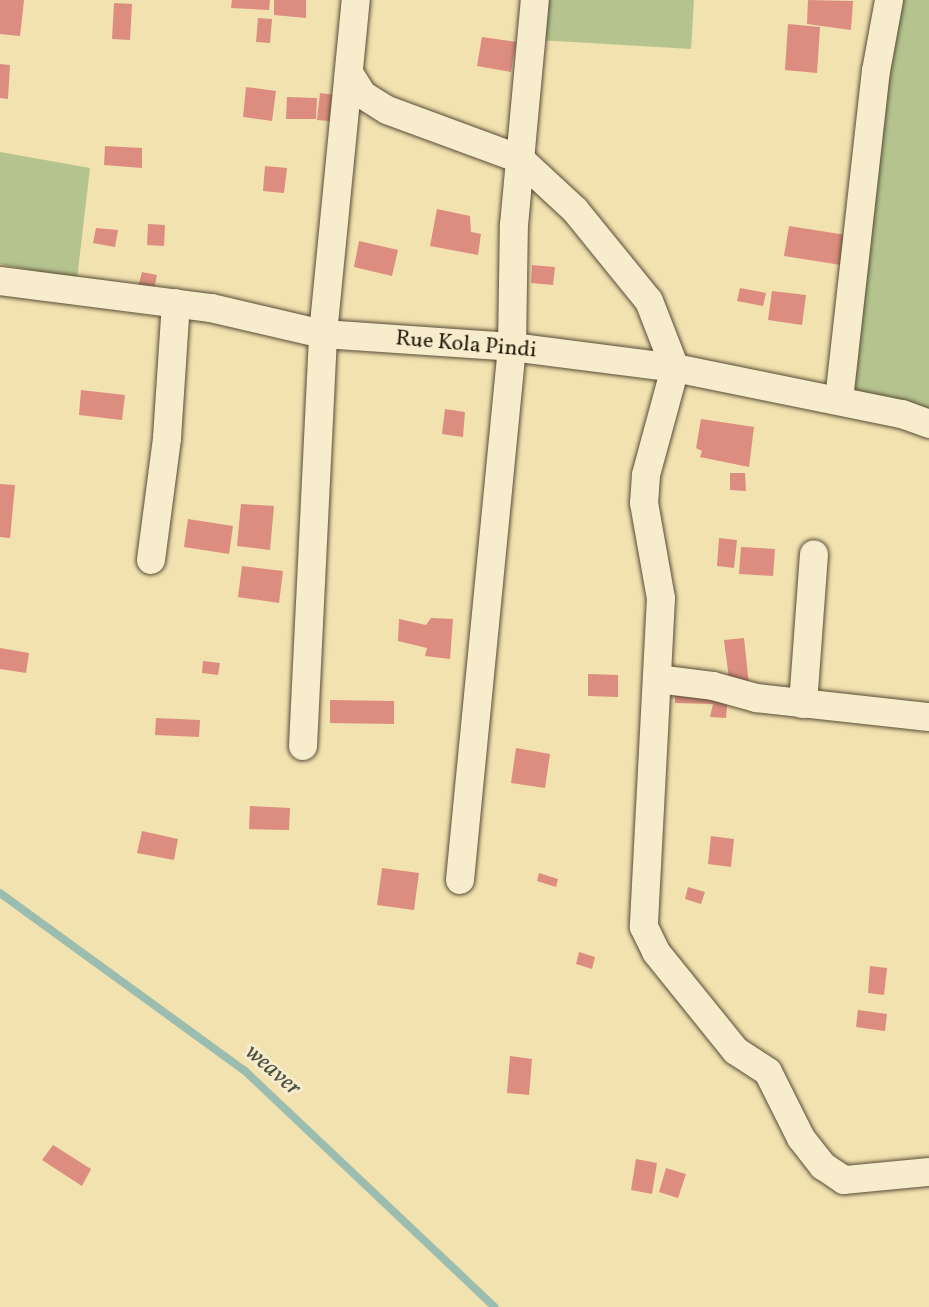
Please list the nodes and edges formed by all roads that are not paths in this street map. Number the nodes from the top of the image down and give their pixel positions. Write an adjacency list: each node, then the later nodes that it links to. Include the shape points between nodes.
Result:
1 (356, 0): 4 (street)
2 (535, 0): 5 (street)
3 (889, 0): 11 (street, via 875,83)
4 (349, 73): 5 (street, via 363,95 387,110); 8 (street)
5 (520, 159): 9 (street, via 513,225); 10 (street, via 575,210 632,276 649,302)
6 (0, 281): 7 (street, Rue Kola Pindi)
7 (176, 303): 8 (street, Rue Kola Pindi); 14 (street, via 167,438)
8 (323, 334): 9 (street, Rue Kola Pindi); 18 (street)
9 (512, 347): 10 (street, Rue Kola Pindi); 19 (street)
10 (675, 368): 11 (street, Rue Kola Pindi); 15 (street, via 646,475 644,503 661,598)
11 (839, 400): 12 (street, Rue Kola Pindi)
12 (929, 424)
13 (814, 554): 16 (street)
14 (151, 560)
15 (657, 679): 16 (street); 20 (street, via 644,927 656,952 736,1051 768,1072 801,1138 823,1166 844,1180)
16 (803, 704): 17 (street)
17 (929, 717)
18 (303, 746)
19 (460, 880)
20 (929, 1172)

